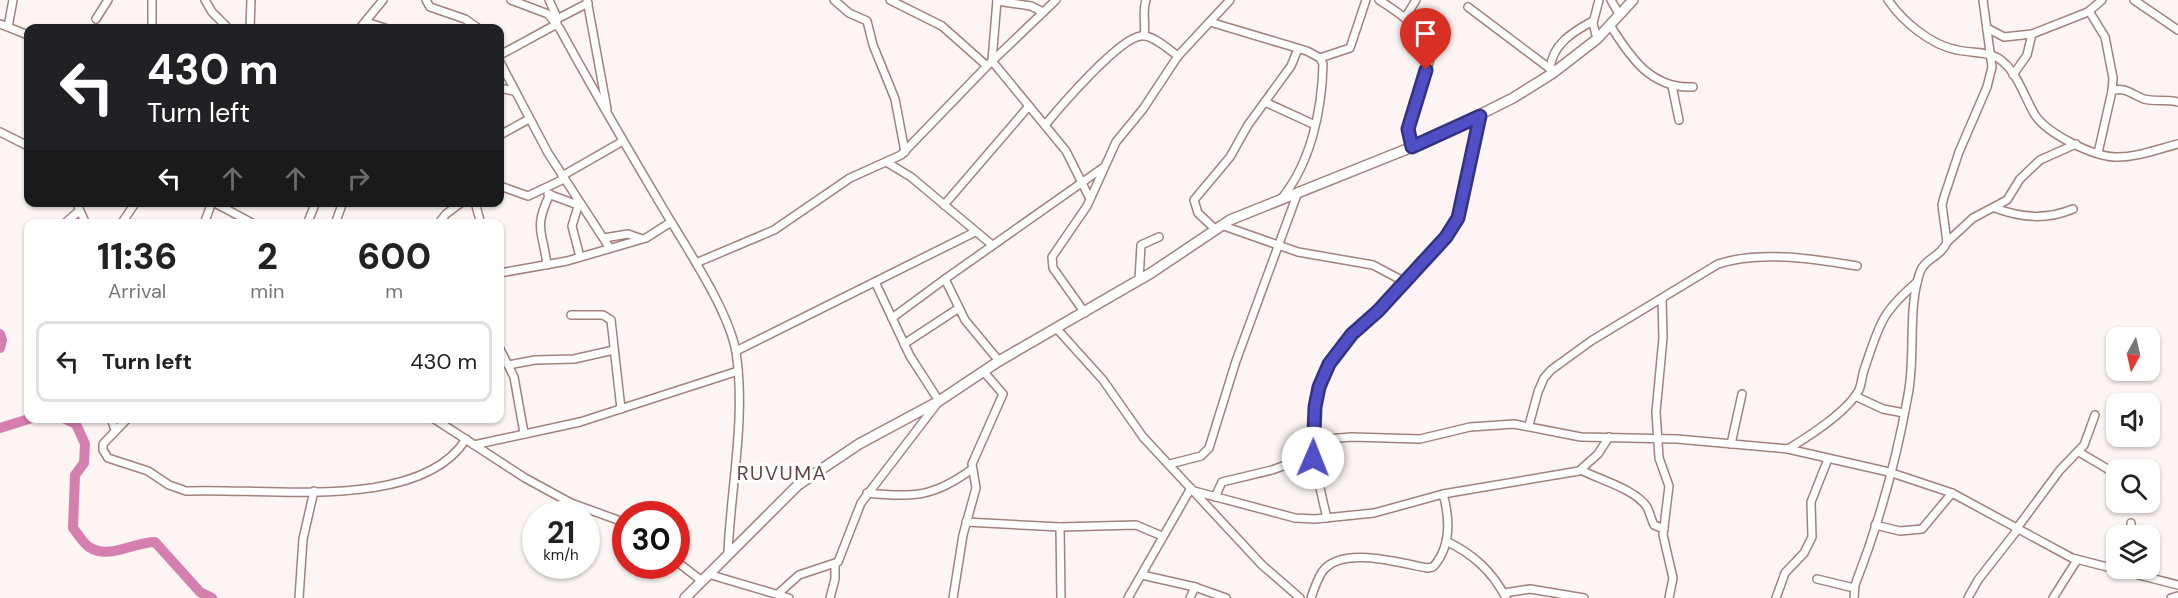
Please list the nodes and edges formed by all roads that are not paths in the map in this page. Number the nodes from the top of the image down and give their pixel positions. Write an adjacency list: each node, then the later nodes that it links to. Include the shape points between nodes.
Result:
1 (13, 0): 44 (street)
2 (108, 0): 32 (street)
3 (152, 0): 38 (street)
4 (205, 0): 39 (street)
5 (251, 0): 40 (street)
6 (383, 0): 34 (street)
7 (426, 0): 42 (street, via 430,7)
8 (511, 0): 35 (street, via 540,10)
9 (549, 0): 35 (street)
10 (834, 0): 81 (street, via 867,21 895,99)
11 (890, 0): 56 (street, via 938,23)
12 (997, 0): 29 (street); 56 (street)
13 (1056, 0): 29 (street)
14 (1146, 0): 49 (street)
15 (1230, 0): 36 (street)
16 (1366, 0): 55 (street, via 1350,48)
17 (1379, 0): 31 (street)
18 (1416, 0): 31 (street)
19 (1599, 0): 33 (street)
20 (1611, 0): 30 (street)
21 (1633, 0): 30 (street)
22 (1888, 0): 53 (street, via 1938,45)
23 (1983, 0): 45 (street)
24 (2102, 0): 28 (street)
25 (2134, 0): 46 (street)
26 (588, 2): 35 (street); 68 (street)
27 (1468, 7): 57 (street)
28 (2089, 11): 48 (street); 64 (street, via 2105,37)
29 (1043, 12): 56 (street)
30 (1620, 14): 43 (street)
31 (1405, 18): 80 (street, via 1427,41 1431,56 1408,129)
32 (96, 19)
33 (1593, 21): 50 (street); 57 (street, via 1576,29 1558,47)
34 (366, 22): 41 (street)
35 (557, 22): 52 (street); 68 (street)
36 (1210, 22): 51 (street); 54 (street)
37 (0, 24): 44 (street)
38 (152, 24)
39 (225, 24)
40 (250, 24)
41 (372, 24)
42 (472, 24)
43 (1610, 25): 50 (street); 60 (street, via 1627,53 1647,73)
44 (8, 27): 47 (street)
45 (1987, 28): 48 (street, via 2004,37); 53 (street)
46 (2178, 30)
47 (24, 33)
48 (2032, 34): 59 (street, via 2027,55)
49 (1144, 36): 54 (street); 72 (street, via 1095,69)
50 (1597, 39): 57 (street)
51 (1298, 49): 55 (street); 65 (street)
52 (504, 53)
53 (1992, 55): 59 (street); 111 (street, via 1987,87 1959,152 1942,205)
54 (1178, 56): 84 (street, via 1116,142)
55 (1320, 58): 73 (street, via 1323,74)
56 (989, 64): 67 (street); 81 (street)
57 (1551, 70): 69 (street)
58 (504, 71): 63 (street)
59 (2013, 75): 78 (street, via 2037,117 2049,130)
60 (1672, 86): 61 (street); 71 (street)
61 (1693, 87)
62 (504, 89): 63 (street)
63 (513, 91): 70 (street)
64 (2112, 91): 66 (street, via 2119,89 2144,99); 82 (street)
65 (1266, 102): 73 (street); 106 (street, via 1230,157 1194,200 1198,213)
66 (2178, 102)
67 (1029, 106): 72 (street); 94 (street)
68 (607, 109): 76 (street)
69 (1480, 116): 80 (street); 122 (street, via 1458,218)
70 (529, 119): 75 (street); 85 (street)
71 (1679, 120)
72 (1045, 125): 86 (street)
73 (1315, 125): 91 (street, via 1300,172)
74 (0, 132): 77 (street)
75 (504, 133)
76 (623, 141): 85 (street); 105 (street)
77 (24, 144)
78 (2076, 144): 82 (street); 98 (street, via 2040,160 2020,179 2007,200)
79 (2178, 144): 82 (street, via 2121,157)
80 (1412, 147): 89 (street)
81 (905, 152): 83 (street)
82 (2098, 153)
83 (888, 163): 94 (street); 116 (street, via 850,178 774,231)
84 (1104, 167): 86 (street); 92 (street)
85 (563, 178): 88 (street); 93 (street)
86 (1082, 180): 92 (street); 112 (street)
87 (504, 188): 88 (street, via 524,196)
88 (540, 191): 90 (street)
89 (1298, 191): 91 (street); 114 (street)
90 (550, 194): 93 (street); 117 (street, via 538,228)
91 (1282, 198): 106 (street)
92 (1090, 199): 127 (street, via 1052,257 1053,268)
93 (578, 204): 109 (street); 115 (street, via 572,226)
94 (944, 205): 107 (street)
95 (77, 207): 100 (street)
96 (222, 207): 103 (street)
97 (455, 207): 104 (street)
98 (1995, 208): 99 (street, via 2024,217 2049,217); 111 (street, via 1973,218)
99 (2073, 209)
100 (78, 211): 101 (street); 102 (street)
101 (69, 219)
102 (83, 219)
103 (243, 219)
104 (442, 219)
105 (671, 222): 110 (street); 116 (street)
106 (1218, 227): 114 (street); 121 (street)
107 (975, 232): 112 (street); 124 (street)
108 (1158, 237): 121 (street, via 1141,245)
109 (604, 238): 110 (street, via 628,234); 113 (street)
110 (642, 239): 113 (street)
111 (1947, 243): 123 (street, via 1939,255 1925,263)
112 (991, 244): 120 (street)
113 (609, 247): 115 (street)
114 (1278, 247): 122 (street, via 1373,265); 161 (street, via 1209,448 1201,456)
115 (580, 257): 117 (street)
116 (696, 262): 133 (street)
117 (547, 265): 119 (street)
118 (1857, 266): 125 (street, via 1791,258 1729,261)
119 (504, 272)
120 (945, 279): 126 (street); 129 (street)
121 (1139, 280): 127 (street)
122 (1405, 282): 154 (street, via 1352,334 1329,364 1319,387)
123 (1918, 282): 140 (street, via 1882,317); 143 (street)
124 (876, 284): 129 (street); 133 (street)
125 (1662, 299): 148 (street, via 1551,370 1538,392); 152 (street, via 1664,328)
126 (959, 308): 131 (street); 135 (street)
127 (1085, 313): 130 (street)
128 (570, 315): 132 (street, via 609,318)
129 (892, 318): 131 (street)
130 (1057, 328): 135 (street); 161 (street, via 1103,380 1143,437)
131 (904, 344): 141 (street)
132 (614, 350): 136 (street, via 574,359); 142 (street)
133 (735, 351): 137 (street)
134 (504, 357): 136 (street)
135 (999, 361): 138 (street)
136 (508, 365): 150 (street, via 519,396)
137 (738, 372): 142 (street); 181 (street, via 738,433)
138 (984, 372): 141 (street); 163 (street, via 1003,394)
139 (1742, 394): 155 (street)
140 (1855, 396): 143 (street, via 1883,409); 157 (street)
141 (939, 401): 168 (street); 181 (street, via 859,444 798,485)
142 (621, 409): 150 (street)
143 (1904, 413): 165 (street)
144 (2095, 415): 158 (street)
145 (113, 423): 149 (street)
146 (123, 423): 149 (street)
147 (441, 423): 153 (street)
148 (1529, 425): 151 (street, via 1572,436); 154 (street, via 1481,425 1420,439)
149 (115, 430): 167 (street, via 103,444 108,458 148,471 177,489)
150 (524, 433): 156 (street)
151 (1609, 437): 152 (street); 164 (street)
152 (1657, 438): 155 (street); 178 (street, via 1669,486)
153 (466, 439): 156 (street); 167 (street, via 446,463 408,479 380,487)
154 (1313, 440): 159 (street)
155 (1731, 444): 157 (street)
156 (474, 445): 172 (street, via 525,478)
157 (1788, 449): 160 (street)
158 (2079, 452): 162 (street); 177 (street, via 2060,470)
159 (1313, 455): 171 (street, via 1222,482); 173 (street)
160 (1828, 459): 165 (street); 208 (street, via 1811,502 1812,537 1804,553 1785,573)
161 (1170, 464): 166 (street)
162 (2106, 468)
163 (972, 469): 168 (street, via 939,490 899,496); 174 (street, via 976,488)
164 (1581, 470): 170 (street); 178 (street, via 1612,482 1646,505 1654,525)
165 (1889, 472): 169 (street); 175 (street)
166 (1192, 489): 171 (street); 179 (street); 195 (street)
167 (314, 491): 196 (street, via 301,555)
168 (867, 493): 183 (street)
169 (1952, 493): 175 (street, via 1922,529 1900,531); 177 (street)
170 (1443, 495): 173 (street, via 1383,511); 180 (street, via 1449,529)
171 (1215, 497): 173 (street, via 1277,515)
172 (612, 518)
173 (1327, 518)
174 (966, 522): 176 (street); 200 (street)
175 (1875, 525): 192 (street)
176 (1060, 527): 179 (street, via 1136,525); 201 (street)
177 (2017, 528): 182 (street); 210 (street)
178 (1664, 529): 207 (street, via 1673,578)
179 (1162, 536): 186 (street)
180 (1446, 541): 194 (street, via 1483,565); 205 (street, via 1436,563 1427,568 1376,558 1333,563 1323,571)
181 (728, 552): 187 (street)
182 (2077, 560): 184 (street); 211 (street)
183 (835, 565): 193 (street, via 799,575); 199 (street, via 836,579)
184 (2106, 567)
185 (690, 569): 187 (street)
186 (1142, 575): 191 (street); 202 (street)
187 (705, 577): 193 (street); 197 (street)
188 (1816, 579): 192 (street)
189 (2154, 579): 190 (street)
190 (2178, 585)
191 (1195, 587): 203 (street); 204 (street)
192 (1854, 588): 209 (street)
193 (779, 593): 198 (street)
194 (1505, 596): 206 (street, via 1530,589)
195 (1297, 597)
196 (299, 598)
197 (685, 598)
198 (789, 598)
199 (830, 598)
200 (954, 598)
201 (1061, 598)
202 (1128, 598)
203 (1190, 598)
204 (1226, 598)
205 (1311, 598)
206 (1584, 598)
207 (1668, 598)
208 (1776, 598)
209 (1854, 598)
210 (1968, 598)
211 (2054, 598)

